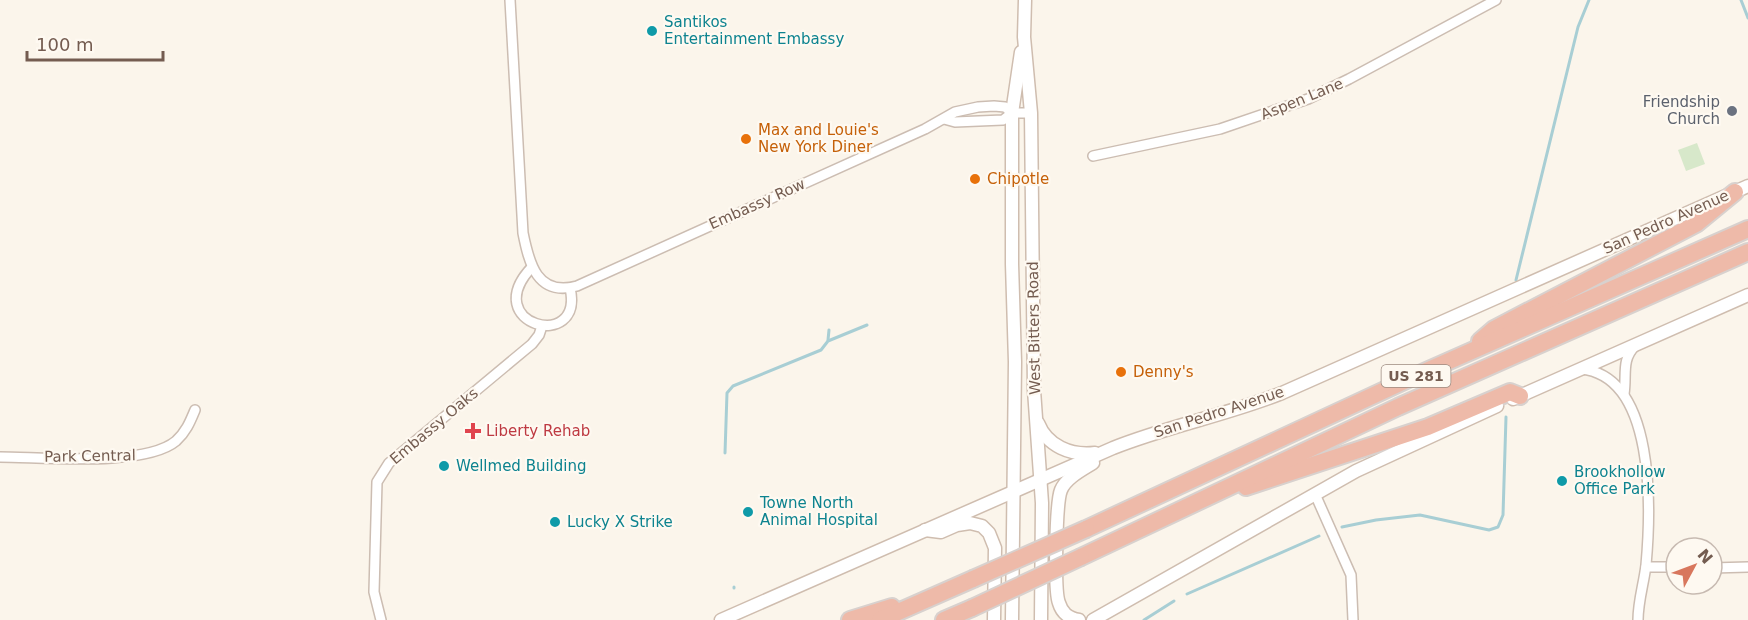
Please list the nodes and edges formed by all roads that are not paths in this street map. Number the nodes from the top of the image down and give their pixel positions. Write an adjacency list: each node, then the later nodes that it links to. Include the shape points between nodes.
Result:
1 (510, 0): 12 (street, via 523,233)
2 (1025, 0): 4 (main road, West Bitters Road)
3 (1496, 0): 8 (street, Aspen Lane, via 1308,99 1220,129)
4 (1024, 37): 5 (main road, West Bitters Road); 6 (main road, West Bitters Road)
5 (1012, 113): 6 (street, Embassy Row); 7 (street, Embassy Row, via 1003,120); 7 (street, Embassy Row, via 1001,107 978,107); 26 (main road, West Bitters Road)
6 (1031, 113): 22 (main road, West Bitters Road)
7 (944, 119): 13 (street, Embassy Row)
8 (1093, 156)
9 (1741, 189): 17 (highway, via 1696,224 1494,329); 23 (main road, San Pedro Avenue, via 1265,400)
10 (1748, 229): 17 (highway, US 281)
11 (1748, 252): 28 (highway, US 281, via 1398,407)
12 (532, 267): 13 (street, via 546,284); 15 (street, via 517,288 517,301 520,312 530,323)
13 (570, 288): 15 (street, Embassy Oaks, via 567,315 556,324)
14 (1748, 295): 16 (main road)
15 (542, 326): 35 (street, Embassy Oaks, via 532,344 389,464 377,482 374,592)
16 (1636, 344): 18 (main road); 19 (street, via 1625,361)
17 (1460, 357): 34 (highway, US 281, bridge)
18 (1581, 369): 19 (street, via 1604,375); 20 (main road)
19 (1624, 394): 30 (street, via 1640,438 1650,490)
20 (1520, 396): 27 (main road, via 1370,464); 28 (highway, via 1510,392 1419,430)
21 (195, 410): 24 (street, Park Central, via 188,428 175,442 156,452 116,458)
22 (1036, 417): 23 (main road, via 1044,435 1064,450 1087,454); 25 (main road, West Bitters Road)
23 (1113, 448): 25 (main road, San Pedro Avenue); 43 (main road, via 1070,479 1059,495 1057,599 1065,614)
24 (0, 457)
25 (1040, 479): 26 (main road, San Pedro Avenue); 42 (main road, West Bitters Road)
26 (1014, 491): 29 (main road, San Pedro Avenue); 41 (main road, West Bitters Road)
27 (1315, 494): 44 (main road); 45 (street, via 1351,575)
28 (1204, 499): 39 (highway, US 281, bridge)
29 (924, 530): 36 (main road, San Pedro Avenue); 40 (main road, via 941,532 970,523 989,533 994,545)
30 (1646, 567): 31 (street); 46 (street)
31 (1664, 567)
32 (1748, 567): 33 (street)
33 (1724, 568)
34 (943, 593): 37 (highway); 38 (highway, US 281)
35 (381, 620)
36 (721, 620)
37 (850, 620)
38 (880, 620)
39 (944, 620)
40 (994, 620)
41 (1012, 620)
42 (1041, 620)
43 (1079, 620)
44 (1093, 620)
45 (1353, 620)
46 (1638, 620)

